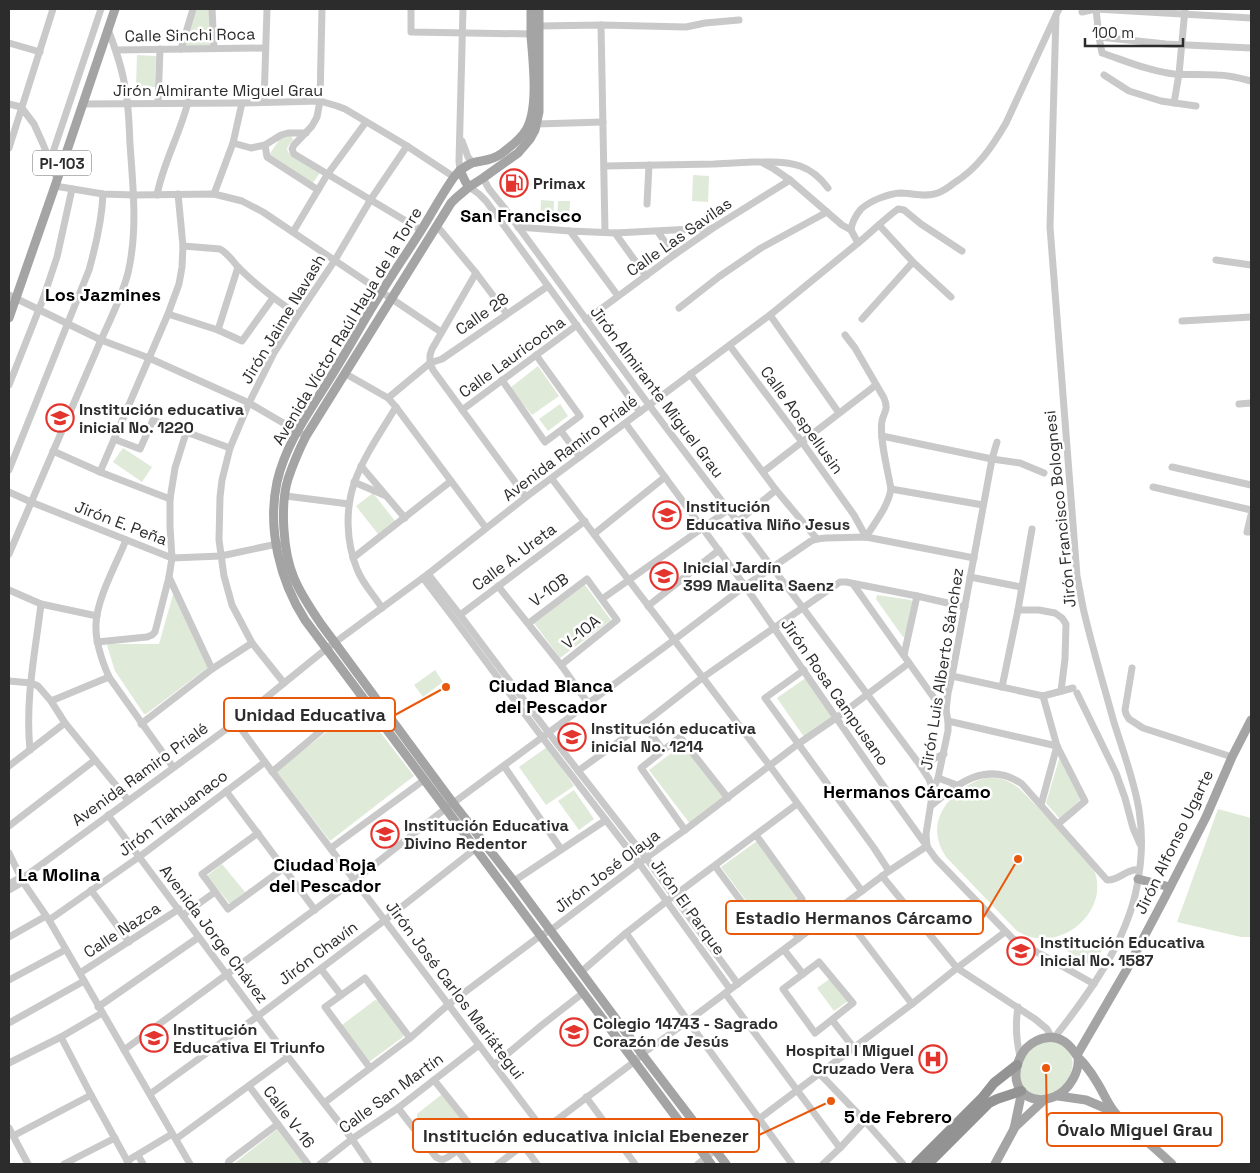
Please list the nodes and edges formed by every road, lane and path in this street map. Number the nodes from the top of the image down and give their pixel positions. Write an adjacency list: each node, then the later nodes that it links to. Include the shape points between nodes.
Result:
1 (53, 9): 32 (street)
2 (101, 9): 56 (street)
3 (115, 9): 20 (main road, PI-103)
4 (193, 9): 29 (street)
5 (212, 9): 26 (street)
6 (267, 9): 27 (street)
7 (322, 9): 36 (street)
8 (411, 9): 21 (street, via 411,32)
9 (463, 9): 21 (street)
10 (531, 9): 22 (main road, Avenida Víctor Raúl Haya de la Torre)
11 (539, 9): 19 (main road, Avenida Víctor Raúl Haya de la Torre)
12 (1096, 9): 14 (street); 15 (street); 23 (street)
13 (1057, 12): 83 (street, via 1006,123 977,166 936,194 900,193 875,200 861,210 852,222); 288 (street, Jirón Francisco Bolognesi, via 1050,227 1077,576 1086,620 1134,786 1140,816)
14 (1082, 12)
15 (1184, 12): 16 (street); 25 (street)
16 (1251, 18)
17 (739, 20): 18 (street, via 686,27)
18 (601, 24): 19 (street); 48 (street)
19 (539, 26): 49 (main road, Avenida Víctor Raúl Haya de la Torre, via 540,107)
20 (108, 29): 30 (street); 43 (main road, PI-103)
21 (463, 34): 22 (street); 51 (street)
22 (531, 34): 58 (main road, Avenida Víctor Raúl Haya de la Torre, via 534,72 529,123 521,136 498,155 491,160)
23 (1099, 37): 25 (street); 33 (street, via 1102,53 1148,69)
24 (9, 43): 32 (street)
25 (1182, 45): 28 (street); 33 (street)
26 (214, 48): 27 (street, Calle Sinchi Roca); 29 (street, Calle Sinchi Roca)
27 (265, 48): 38 (street)
28 (1251, 48)
29 (180, 49): 31 (street, Calle Sinchi Roca)
30 (116, 50): 31 (street, Calle Sinchi Roca); 44 (street)
31 (160, 50): 40 (street)
32 (40, 52): 46 (street)
33 (1179, 74): 35 (street, via 1233,76); 39 (street)
34 (1104, 76): 39 (street, via 1129,91)
35 (1251, 81)
36 (320, 101): 38 (street, Jirón Almirante Miguel Grau); 47 (street, Jirón Almirante Miguel Grau, via 337,106); 50 (street, via 317,117)
37 (188, 102): 40 (street, Jirón Almirante Miguel Grau); 41 (street, Jirón Almirante Miguel Grau); 74 (street, via 160,178)
38 (264, 102): 41 (street, Jirón Almirante Miguel Grau)
39 (1174, 102): 45 (street)
40 (158, 103): 44 (street, Jirón Almirante Miguel Grau)
41 (242, 103): 52 (street)
42 (9, 104): 46 (street)
43 (82, 104): 44 (street, Jirón Almirante Miguel Grau); 65 (main road, PI-103)
44 (127, 104): 73 (street)
45 (1196, 106)
46 (21, 108): 55 (street); 56 (street, via 34,124)
47 (366, 122): 54 (street, Jirón Almirante Miguel Grau); 62 (street)
48 (603, 122): 49 (street); 60 (street)
49 (537, 124): 63 (main road, Avenida Víctor Raúl Haya de la Torre, via 518,153)
50 (306, 133): 53 (street, via 288,133); 62 (street, via 294,145 294,154)
51 (460, 136): 58 (street); 61 (street)
52 (233, 144): 53 (street, via 251,148); 72 (street)
53 (265, 144): 69 (street, via 268,157)
54 (407, 146): 61 (street, Jirón Almirante Miguel Grau); 75 (street, Jirón Jaime Navash)
55 (9, 148)
56 (50, 161): 65 (street)
57 (761, 162): 59 (street); 64 (street); 67 (street, via 802,166)
58 (473, 163): 61 (main road, Avenida Víctor Raúl Haya de la Torre); 63 (main road, via 482,169)
59 (649, 165): 60 (street); 76 (street)
60 (605, 166): 86 (street)
61 (457, 173): 66 (main road); 82 (main road, Avenida Víctor Raúl Haya de la Torre)
62 (327, 175): 69 (street); 75 (street)
63 (483, 178): 66 (main road, Avenida Víctor Raúl Haya de la Torre); 80 (street, Jirón Almirante Miguel Grau)
64 (790, 180): 77 (street); 81 (street, Calle Las Savilas)
65 (56, 183): 68 (street); 103 (main road, PI-103)
66 (469, 187): 79 (main road, Avenida Víctor Raúl Haya de la Torre, via 456,198); 100 (street, Jirón Almirante Miguel Grau, via 486,201)
67 (828, 188)
68 (72, 189): 70 (street); 108 (street, via 57,257)
69 (318, 190): 85 (street)
70 (102, 194): 73 (street); 118 (street, via 94,252)
71 (178, 194): 72 (street); 74 (street); 90 (street)
72 (214, 194): 85 (street, via 251,205)
73 (134, 195): 74 (street); 123 (street, via 127,275)
74 (157, 195)
75 (371, 199): 82 (street); 93 (street, Jirón Jaime Navash)
76 (648, 204)
77 (827, 212): 83 (street); 107 (street, via 761,248)
78 (879, 225): 89 (street, Avenida Ramiro Prialé); 91 (street, Avenida Ramiro Prialé, via 898,209 904,210); 95 (street)
79 (437, 226): 98 (street); 106 (main road, Avenida Víctor Raúl Haya de la Torre)
80 (518, 227): 84 (street); 115 (street, Jirón Almirante Miguel Grau)
81 (713, 228): 87 (street); 92 (street, Calle Las Savilas)
82 (421, 230): 101 (main road, Avenida Víctor Raúl Haya de la Torre)
83 (851, 230): 89 (street)
84 (570, 231): 86 (street); 102 (street)
85 (293, 232): 93 (street)
86 (605, 232): 88 (street)
87 (658, 232): 88 (street); 92 (street)
88 (614, 233): 99 (street)
89 (858, 243): 112 (street, Avenida Ramiro Prialé)
90 (183, 246): 97 (street, via 220,249); 109 (street, via 179,284)
91 (962, 251)
92 (674, 255): 99 (street, Calle Las Savilas)
93 (335, 260): 101 (street); 111 (street, Jirón Jaime Navash)
94 (1216, 260): 96 (street)
95 (913, 262): 104 (street); 116 (street)
96 (1251, 266)
97 (238, 267): 105 (street); 120 (street)
98 (476, 272): 110 (street); 121 (street)
99 (646, 276): 102 (street, Calle Las Savilas)
100 (548, 286): 110 (street, Calle 28); 119 (street, Jirón Almirante Miguel Grau)
101 (381, 292): 106 (street); 143 (main road, Avenida Víctor Raúl Haya de la Torre)
102 (618, 296): 115 (street, Calle Las Savilas)
103 (12, 297): 108 (street); 114 (main road, PI-103)
104 (951, 297)
105 (273, 298): 111 (street); 120 (street, via 242,341)
106 (392, 299): 121 (street); 128 (main road, Avenida Víctor Raúl Haya de la Torre)
107 (679, 308)
108 (39, 310): 118 (street); 131 (street)
109 (168, 314): 120 (street); 126 (street)
110 (507, 314): 127 (street, Calle 28, via 442,359)
111 (298, 315): 134 (street, Jirón Jaime Navash)
112 (770, 315): 124 (street, Avenida Ramiro Prialé); 141 (street)
113 (1251, 317): 117 (street)
114 (9, 318)
115 (586, 320): 137 (street, Jirón Almirante Miguel Grau)
116 (862, 320)
117 (1182, 321)
118 (68, 324): 123 (street); 157 (street)
119 (577, 325): 125 (street, Calle Lauricocha); 140 (street, Jirón Almirante Miguel Grau)
120 (218, 330)
121 (441, 332): 127 (street, via 432,348)
122 (845, 335): 132 (street)
123 (101, 340): 126 (street); 152 (street)
124 (730, 346): 129 (street, Avenida Ramiro Prialé); 149 (street, Calle Aospellusin)
125 (536, 355): 130 (street, Calle Lauricocha); 144 (street, via 580,416)
126 (149, 358): 134 (street); 148 (street)
127 (430, 363): 133 (street, Calle 28); 139 (street)
128 (346, 374): 133 (street); 146 (main road, Avenida Víctor Raúl Haya de la Torre)
129 (690, 374): 137 (street, Avenida Ramiro Prialé); 159 (street)
130 (502, 380): 139 (street, Calle Lauricocha); 144 (street, via 545,442)
131 (9, 385)
132 (876, 385): 141 (street); 147 (street, via 887,405)
133 (388, 398): 138 (street)
134 (249, 403): 143 (street); 151 (street, Jirón Jaime Navash)
135 (1251, 403): 136 (street)
136 (1239, 404)
137 (649, 405): 140 (street, Avenida Ramiro Prialé); 177 (street, Jirón Almirante Miguel Grau)
138 (396, 407): 155 (street); 163 (street)
139 (462, 410): 172 (street)
140 (640, 412): 142 (street, Avenida Ramiro Prialé)
141 (839, 413): 149 (street)
142 (626, 424): 153 (street, Avenida Ramiro Prialé); 161 (street, Jirón Rosa Campusano)
143 (297, 431): 146 (street); 191 (main road, Avenida Víctor Raúl Haya de la Torre, via 277,481 275,495 274,512)
144 (561, 431): 153 (street)
145 (186, 433): 148 (street, via 153,420 140,449); 151 (street); 173 (street)
146 (306, 436): 170 (main road, Avenida Víctor Raúl Haya de la Torre, via 294,461)
147 (882, 436): 154 (street); 167 (street)
148 (114, 439): 158 (street)
149 (802, 442): 159 (street); 188 (street, Calle Aospellusin)
150 (997, 442): 154 (street, Jirón Luis Alberto Sánchez)
151 (230, 448): 194 (street, Jirón Jaime Navash, via 220,497)
152 (53, 451): 158 (street); 174 (street)
153 (580, 457): 162 (street, Avenida Ramiro Prialé)
154 (992, 459): 160 (street, via 1020,463); 176 (street, Jirón Luis Alberto Sánchez)
155 (361, 466): 164 (street); 171 (street)
156 (1172, 467): 165 (street)
157 (9, 470)
158 (100, 472): 173 (street)
159 (763, 472): 168 (street)
160 (1044, 472)
161 (665, 477): 184 (street, Jirón Rosa Campusano); 187 (street)
162 (552, 479): 172 (street, Avenida Ramiro Prialé); 181 (street)
163 (451, 481): 180 (street); 183 (street)
164 (354, 482): 171 (street); 175 (street)
165 (1251, 485)
166 (1153, 488): 178 (street)
167 (891, 489): 176 (street); 188 (street, via 890,498)
168 (776, 490): 182 (street); 189 (street)
169 (9, 492): 174 (street, Jirón E. Peña)
170 (286, 496): 175 (street); 191 (main road, Avenida Víctor Raúl Haya de la Torre)
171 (386, 496): 180 (street)
172 (526, 497): 183 (street, Avenida Ramiro Prialé)
173 (170, 499): 195 (street)
174 (31, 502): 190 (street, Jirón E. Peña); 193 (street)
175 (349, 504): 196 (street, via 348,530)
176 (983, 506): 197 (street, Jirón Luis Alberto Sánchez)
177 (728, 510): 182 (street, Jirón Almirante Miguel Grau); 184 (street)
178 (1251, 510)
179 (1251, 515): 186 (street)
180 (405, 518): 196 (street)
181 (585, 521): 187 (street); 204 (street, Calle A. Ureta)
182 (737, 522): 198 (street, Jirón Almirante Miguel Grau)
183 (486, 528): 199 (street, Avenida Ramiro Prialé)
184 (704, 528): 192 (street, Jirón Rosa Campusano); 202 (street)
185 (1032, 529): 206 (street)
186 (1249, 532)
187 (594, 534): 202 (street)
188 (866, 537): 189 (street); 197 (street)
189 (816, 539): 198 (street)
190 (126, 540): 195 (street, Jirón E. Peña); 217 (street)
191 (281, 545): 194 (street, Jirón E. Peña); 222 (main road, Avenida Víctor Raúl Haya de la Torre, via 296,583); 224 (main road, Avenida Víctor Raúl Haya de la Torre, via 281,565 290,593)
192 (719, 550): 205 (street, Jirón Rosa Campusano); 211 (street)
193 (9, 552)
194 (221, 556): 195 (street, Jirón E. Peña); 223 (street, Jirón Jaime Navash, via 232,605)
195 (172, 558): 200 (street)
196 (353, 558): 213 (street, via 361,578)
197 (974, 558): 201 (street, Jirón Luis Alberto Sánchez)
198 (772, 568): 205 (street); 214 (street, Jirón Almirante Miguel Grau)
199 (426, 576): 213 (street, Avenida Ramiro Prialé); 216 (street, Jirón El Parque); 252 (street, Jirón El Parque, via 455,620)
200 (169, 577): 221 (street, via 152,635); 229 (street)
201 (970, 577): 206 (street); 212 (street, Jirón Luis Alberto Sánchez)
202 (628, 580): 209 (street); 211 (street)
203 (853, 584): 208 (street); 214 (street, via 840,582); 225 (street)
204 (498, 586): 216 (street, Calle A. Ureta); 218 (street)
205 (745, 586): 219 (street, Jirón Rosa Campusano); 220 (street)
206 (1021, 587): 215 (street)
207 (9, 590): 210 (street)
208 (917, 596): 212 (street); 225 (street)
209 (602, 599): 218 (street, V-10B, via 587,580); 227 (street, V-10A, via 617,620)
210 (42, 604): 217 (street); 235 (street)
211 (648, 606): 220 (street)
212 (965, 607): 231 (street, Jirón Luis Alberto Sánchez)
213 (382, 608): 222 (street, Avenida Ramiro Prialé)
214 (803, 608): 219 (street); 239 (street, Jirón Almirante Miguel Grau)
215 (1018, 610): 237 (street); 238 (street, via 1055,613 1066,624)
216 (460, 615): 252 (street, Jirón El Parque)
217 (97, 616): 221 (street)
218 (529, 623): 227 (street)
219 (774, 628): 230 (street, Jirón Rosa Campusano); 233 (street)
220 (674, 640): 233 (street); 243 (street)
221 (97, 642): 232 (street)
222 (334, 642): 224 (street, Avenida Ramiro Prialé); 275 (main road, Avenida Víctor Raúl Haya de la Torre)
223 (252, 643): 229 (street); 236 (street, Jirón Jaime Navash)
224 (326, 649): 236 (street, Avenida Ramiro Prialé); 241 (main road, Avenida Víctor Raúl Haya de la Torre)
225 (904, 655): 226 (street)
226 (909, 663): 239 (street, Jirón José Olaya); 244 (street)
227 (561, 665): 243 (street)
228 (1132, 668): 258 (street, via 1125,710 1129,719 1143,728)
229 (212, 669): 250 (street)
230 (804, 670): 245 (street, Jirón Rosa Campusano); 253 (street, via 765,698)
231 (952, 676): 237 (street); 244 (street, Jirón Luis Alberto Sánchez)
232 (109, 677): 242 (street); 250 (street)
233 (702, 678): 251 (street); 264 (street)
234 (9, 681): 235 (street)
235 (31, 682): 242 (street); 255 (street)
236 (284, 683): 248 (street, Avenida Ramiro Prialé)
237 (1002, 687): 240 (street)
238 (1061, 691): 240 (street); 288 (street, via 1075,691 1116,774)
239 (868, 695): 245 (street, Jirón José Olaya); 261 (street, Jirón Almirante Miguel Grau)
240 (1043, 696): 254 (street)
241 (361, 697): 267 (street); 269 (main road, Avenida Víctor Raúl Haya de la Torre)
242 (52, 701): 249 (street)
243 (588, 703): 252 (street)
244 (946, 710): 247 (street, Jirón Luis Alberto Sánchez)
245 (836, 718): 253 (street, Jirón José Olaya); 287 (street, Jirón Rosa Campusano)
246 (1251, 720): 258 (main road, Jirón Alfonso Ugarte)
247 (948, 721): 254 (street); 257 (street, Jirón Luis Alberto Sánchez)
248 (236, 722): 260 (street, Jirón José Carlos Mariátegui); 265 (street, Avenida Ramiro Prialé)
249 (66, 723): 255 (street); 259 (street)
250 (142, 724): 265 (street)
251 (643, 724): 256 (street); 266 (street)
252 (545, 735): 263 (street); 266 (street, Jirón El Parque); 281 (street, Jirón El Parque)
253 (798, 744): 264 (street, Jirón José Olaya); 298 (street)
254 (1057, 746): 277 (street); 282 (street, via 1085,801)
255 (30, 750): 262 (street)
256 (663, 750): 273 (street, via 680,738); 284 (street, via 641,768)
257 (944, 754): 261 (street); 268 (street, Jirón Luis Alberto Sánchez)
258 (1232, 757): 305 (main road, Jirón Alfonso Ugarte)
259 (96, 760): 274 (street); 283 (street)
260 (265, 762): 267 (street, Jirón José Carlos Mariátegui); 272 (street, Jirón Tiahuanaco)
261 (920, 765): 271 (street, Jirón Almirante Miguel Grau)
262 (9, 766)
263 (504, 766): 275 (street); 291 (street)
264 (770, 766): 273 (street, Jirón José Olaya); 276 (street)
265 (173, 767): 274 (street, Avenida Ramiro Prialé)
266 (578, 771): 294 (street, Jirón El Parque)
267 (272, 772): 289 (street, Jirón José Carlos Mariátegui)
268 (938, 778): 270 (street); 271 (street, Jirón Luis Alberto Sánchez)
269 (424, 780): 279 (main road, Avenida Víctor Raúl Haya de la Torre); 289 (street)
270 (957, 785): 277 (street, via 989,773 1005,776 1022,784); 278 (street)
271 (933, 790): 278 (street, Jirón Luis Alberto Sánchez)
272 (226, 791): 285 (street); 293 (street, Jirón Tiahuanaco)
273 (728, 798): 284 (street, Jirón José Olaya)
274 (128, 800): 280 (street, Avenida Ramiro Prialé)
275 (453, 802): 279 (street); 303 (main road, Avenida Víctor Raúl Haya de la Torre)
276 (797, 804): 286 (street); 308 (street)
277 (1040, 805): 282 (street)
278 (931, 806): 287 (street, Jirón Luis Alberto Sánchez)
279 (445, 809): 290 (main road, Avenida Víctor Raúl Haya de la Torre); 302 (street)
280 (108, 815): 293 (street, Avenida Jorge Chávez); 301 (street, Avenida Ramiro Prialé)
281 (606, 820): 291 (street); 295 (street, Jirón El Parque)
282 (1058, 824): 299 (street, via 1107,880 1133,869)
283 (9, 826)
284 (686, 830): 294 (street, Jirón José Olaya)
285 (258, 833): 297 (street); 309 (street, via 202,874)
286 (756, 835): 296 (street); 315 (street, via 802,899)
287 (927, 846): 298 (street); 319 (street, Jirón Rosa Campusano)
288 (1141, 847): 299 (street, Jirón Francisco Bolognesi)
289 (331, 848): 302 (street, Jirón José Carlos Mariátegui)
290 (475, 849): 317 (street, Jirón Chavín); 321 (main road, Avenida Víctor Raúl Haya de la Torre)
291 (561, 849): 303 (street)
292 (9, 853): 301 (street)
293 (139, 857): 307 (street, Jirón Tiahuanaco); 314 (street, Avenida Jorge Chávez)
294 (646, 858): 295 (street, Jirón José Olaya); 310 (street, Jirón El Parque)
295 (639, 863): 311 (street, Jirón El Parque); 318 (street, Jirón José Olaya)
296 (714, 866): 310 (street); 315 (street, via 761,928)
297 (284, 868): 309 (street, via 228,909); 313 (street)
298 (889, 871): 300 (street)
299 (1139, 874): 305 (main road); 337 (street, Jirón Francisco Bolognesi, via 1136,894 1124,927)
300 (882, 876): 308 (street); 328 (street)
301 (24, 878): 304 (street, Avenida Ramiro Prialé); 306 (street, Avenida Ramiro Prialé); 316 (street)
302 (355, 880): 313 (street); 317 (street, Jirón José Carlos Mariátegui)
303 (514, 881): 318 (main road, Avenida Víctor Raúl Haya de la Torre)
304 (9, 884)
305 (1170, 888): 356 (main road, Jirón Alfonso Ugarte)
306 (9, 890)
307 (91, 890): 316 (street, Jirón Tiahuanaco); 325 (street)
308 (862, 891): 312 (street)
309 (216, 892): 314 (street, Calle Nazca)
310 (674, 896): 311 (street); 336 (street, Jirón El Parque)
311 (667, 901): 320 (street); 338 (street, Jirón El Parque)
312 (840, 908): 324 (street); 342 (street)
313 (315, 910): 333 (street)
314 (181, 912): 323 (street, Avenida Jorge Chávez); 325 (street, Calle Nazca)
315 (781, 916): 324 (street)
316 (48, 918): 322 (street, Jirón Tiahuanaco); 326 (street)
317 (385, 920): 329 (street, Jirón Chavín); 341 (street, Jirón José Carlos Mariátegui)
318 (551, 930): 321 (street, Jirón José Olaya); 330 (main road, Avenida Víctor Raúl Haya de la Torre)
319 (1005, 932): 328 (street); 337 (street, Jirón Rosa Campusano)
320 (626, 933): 330 (street); 347 (street)
321 (540, 936): 339 (main road, Avenida Víctor Raúl Haya de la Torre); 341 (street, Jirón José Olaya)
322 (9, 937)
323 (199, 937): 333 (street, Avenida Jorge Chávez); 344 (street)
324 (799, 938): 327 (street)
325 (129, 942): 331 (street, Calle Nazca)
326 (65, 950): 331 (street); 334 (street)
327 (784, 950): 332 (street); 336 (street)
328 (958, 968): 342 (street); 343 (street)
329 (321, 969): 340 (street); 345 (street, Jirón Chavín)
330 (582, 972): 355 (main road, Avenida Víctor Raúl Haya de la Torre)
331 (80, 973): 335 (street)
332 (802, 974): 346 (street, via 783,989 815,1033); 346 (street, via 819,962 853,1003)
333 (226, 975): 345 (street, Avenida Jorge Chávez); 354 (street)
334 (9, 980)
335 (84, 981): 344 (street); 348 (street)
336 (738, 984): 338 (street)
337 (1094, 984): 351 (street, Jirón Francisco Bolognesi)
338 (728, 991): 347 (street); 366 (street, Jirón El Parque)
339 (583, 993): 359 (main road, Avenida Víctor Raúl Haya de la Torre); 361 (street)
340 (341, 995): 350 (street, via 365,978); 362 (street, via 325,1007)
341 (449, 1004): 350 (street, Jirón José Olaya); 352 (street, Jirón José Carlos Mariátegui)
342 (912, 1004): 353 (street)
343 (1018, 1008): 351 (street, via 1047,1029); 358 (street, via 1015,1026)
344 (100, 1010): 349 (street); 354 (street)
345 (258, 1016): 357 (street, Avenida Jorge Chávez); 368 (street, Jirón Chavín)
346 (832, 1020): 353 (street)
347 (688, 1021): 355 (street); 376 (street)
348 (9, 1023)
349 (61, 1037): 360 (street); 369 (street)
350 (410, 1038): 362 (street, Jirón José Olaya)
351 (1053, 1038): 356 (main road, via 1072,1047); 358 (main road, via 1035,1042)
352 (479, 1045): 361 (street, Jirón José Carlos Mariátegui); 364 (street, Calle San Martín)
353 (854, 1048): 363 (street)
354 (124, 1050): 368 (street)
355 (642, 1054): 359 (street); 389 (main road, Avenida Víctor Raúl Haya de la Torre)
356 (1077, 1056): 370 (main road, via 1078,1067 1074,1077); 375 (main road)
357 (288, 1057): 365 (street); 373 (street, Avenida Jorge Chávez)
358 (1019, 1060): 367 (main road, via 1016,1078); 410 (highway)
359 (634, 1062): 371 (street); 391 (main road, Avenida Víctor Raúl Haya de la Torre)
360 (9, 1063)
361 (494, 1064): 381 (street, Jirón José Carlos Mariátegui)
362 (370, 1068): 373 (street, Jirón José Olaya)
363 (819, 1073): 366 (street); 377 (street)
364 (434, 1080): 374 (street, Calle San Martín); 388 (street, via 474,1130 474,1137)
365 (249, 1086): 378 (street, Calle V-16); 383 (street)
366 (798, 1090): 376 (street); 387 (street, Jirón El Parque)
367 (1022, 1091): 372 (main road, via 1032,1099); 380 (main road); 411 (highway, via 990,1103)
368 (150, 1094): 383 (street)
369 (91, 1095): 382 (street); 384 (street)
370 (1058, 1096): 372 (main road); 375 (main road, via 1086,1100)
371 (586, 1097): 381 (street); 404 (street)
372 (1044, 1100): 380 (main road)
373 (324, 1102): 385 (street, Avenida Jorge Chávez)
374 (398, 1108): 385 (street, Calle San Martín); 388 (street, via 436,1158 445,1159)
375 (1114, 1112): 413 (main road)
376 (759, 1119): 389 (street); 407 (street)
377 (865, 1121): 387 (street); 409 (street)
378 (278, 1124): 393 (street); 398 (street, Calle V-16)
379 (9, 1128): 382 (street)
380 (1014, 1129): 412 (main road)
381 (544, 1130): 386 (street)
382 (14, 1136): 394 (street)
383 (174, 1136): 390 (street); 397 (street)
384 (115, 1138): 392 (street); 395 (street)
385 (352, 1139): 399 (street, Calle San Martín); 400 (street, Avenida Jorge Chávez)
386 (523, 1145): 402 (street); 403 (street)
387 (840, 1148): 408 (street)
388 (457, 1150): 401 (street)
389 (715, 1150): 391 (street); 406 (main road, Avenida Víctor Raúl Haya de la Torre)
390 (138, 1155): 392 (street); 396 (street)
391 (709, 1161): 405 (street)
392 (128, 1162)
393 (229, 1163)
394 (28, 1164)
395 (64, 1164)
396 (142, 1164)
397 (190, 1164)
398 (308, 1164)
399 (320, 1164)
400 (370, 1164)
401 (468, 1164)
402 (498, 1164)
403 (537, 1164)
404 (635, 1164)
405 (698, 1164)
406 (726, 1164)
407 (792, 1164)
408 (823, 1164)
409 (903, 1164)
410 (916, 1164)
411 (928, 1164)
412 (995, 1164)
413 (1172, 1164)

